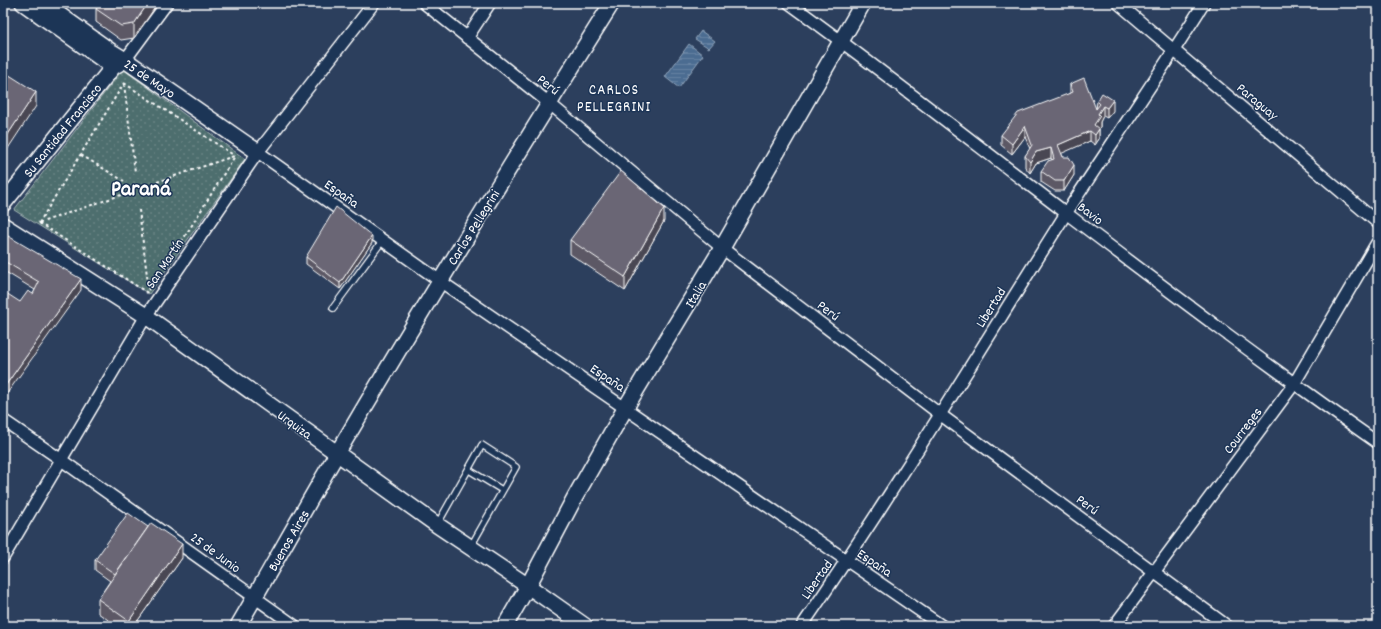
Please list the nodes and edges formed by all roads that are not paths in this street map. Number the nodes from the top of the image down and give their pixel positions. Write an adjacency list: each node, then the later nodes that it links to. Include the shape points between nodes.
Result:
1 (23, 3): 15 (street, 25 de Mayo)
2 (43, 3): 15 (street, 25 de Mayo, via 112,52)
3 (166, 3): 15 (street)
4 (374, 3): 17 (street, San Martín)
5 (424, 3): 12 (street, Perú)
6 (490, 3): 12 (street)
7 (789, 3): 13 (street, Bavio)
8 (863, 3): 13 (street, Italia)
9 (1118, 3): 14 (street, Paraguay)
10 (1204, 3): 14 (street, Libertad)
11 (608, 5): 16 (street, Carlos Pellegrini)
12 (467, 38): 16 (street, Perú)
13 (841, 40): 19 (street, Bavio); 24 (street, Italia)
14 (1175, 50): 19 (street, Libertad); 20 (street, Paraguay)
15 (119, 64): 17 (street, 25 de Mayo); 18 (street, Su Santidad Francisco)
16 (549, 103): 24 (street, Perú); 25 (street, Carlos Pellegrini)
17 (258, 152): 22 (street, España); 27 (street, San Martín)
18 (3, 204)
19 (1067, 213): 28 (street, Bavio); 30 (street, Libertad)
20 (1378, 223)
21 (3, 225): 27 (street, Urquiza)
22 (382, 240): 25 (street, España); 26 (lane)
23 (1378, 241): 28 (street, Courreges)
24 (722, 248): 29 (street, Italia); 30 (street, Perú)
25 (440, 281): 29 (street, España); 33 (street, Carlos Pellegrini)
26 (333, 308)
27 (146, 316): 33 (street, Urquiza); 34 (street, San Martín)
28 (1294, 384): 32 (street, Bavio); 41 (street, Courreges)
29 (626, 407): 40 (street, España); 42 (street, Italia)
30 (941, 415): 40 (street, Libertad); 41 (street, Perú)
31 (3, 420): 34 (street, 25 de Junio)
32 (1378, 442)
33 (337, 454): 37 (street, Urquiza); 43 (street, Buenos Aires)
34 (60, 459): 39 (street, San Martín); 43 (street, 25 de Junio)
35 (469, 470): 36 (lane); 36 (lane, via 482,445 516,467); 37 (lane)
36 (502, 490): 38 (lane)
37 (437, 525): 38 (street, Urquiza)
38 (470, 547): 42 (street, Urquiza)
39 (3, 558)
40 (847, 561): 48 (street, Libertad); 49 (street, España)
41 (1154, 572): 50 (street, Courreges); 51 (street, Perú)
42 (528, 586): 46 (street, Italia); 47 (street, Urquiza)
43 (255, 598): 44 (street, Buenos Aires); 45 (street, 25 de Junio)
44 (238, 626)
45 (295, 626)
46 (505, 626)
47 (585, 626)
48 (802, 626)
49 (942, 626)
50 (1114, 626)
51 (1227, 626)

